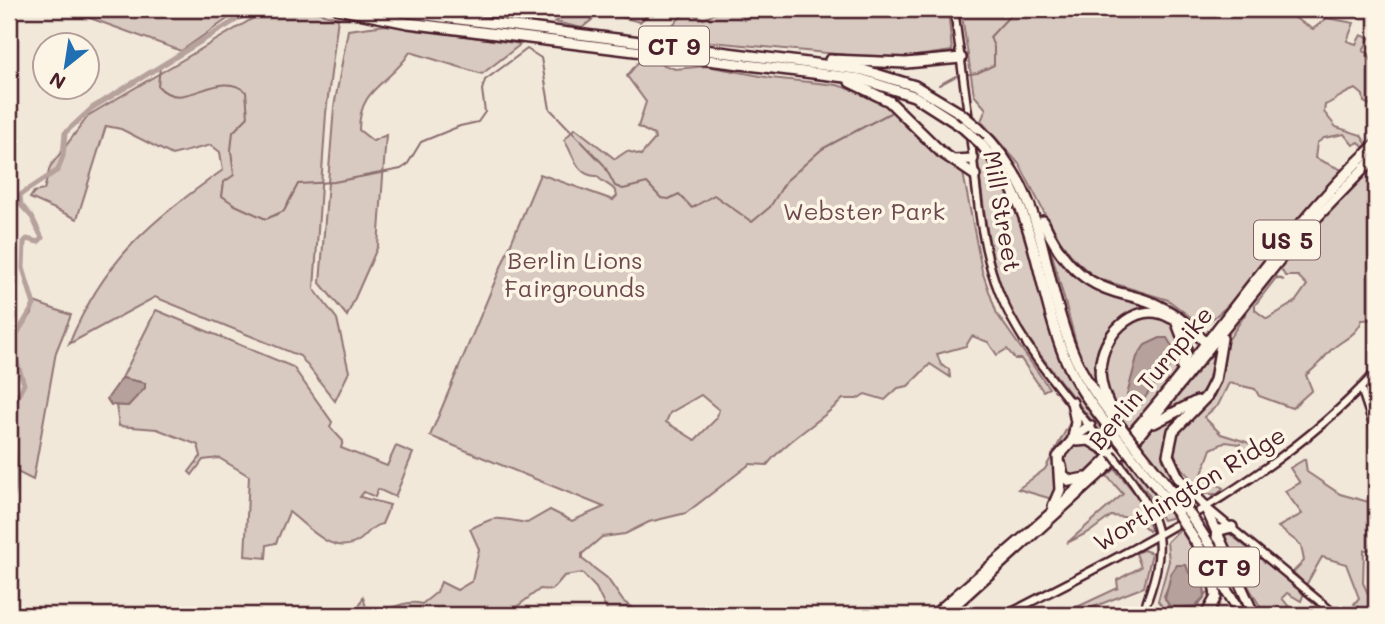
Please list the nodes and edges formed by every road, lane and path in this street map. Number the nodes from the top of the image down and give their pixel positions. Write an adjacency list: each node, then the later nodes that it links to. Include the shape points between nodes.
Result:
1 (338, 9): 6 (highway, CT 9, via 408,23)
2 (379, 9): 5 (highway, CT 9)
3 (954, 9): 4 (main road, Mill Street)
4 (961, 58): 5 (highway, via 906,63); 9 (main road, Mill Street)
5 (775, 59): 12 (highway, CT 9, bridge, via 889,77 928,93 978,128)
6 (828, 75): 10 (highway, via 886,99); 23 (highway, CT 9, bridge, via 900,90 936,108 980,143 1008,179 1025,214 1068,365 1088,400)
7 (1376, 144): 15 (highway, Berlin Turnpike / US 5, via 1312,210)
8 (1376, 156): 14 (highway, Berlin Turnpike / US 5, via 1307,227)
9 (973, 159): 10 (highway); 11 (main road, Mill Street)
10 (952, 160): 11 (highway)
11 (975, 174): 21 (main road, Mill Street, via 986,249 1000,296 1016,326)
12 (1026, 192): 15 (highway, via 1056,248 1076,271 1105,288 1163,307); 23 (highway, CT 9, via 1071,348)
13 (1177, 323): 15 (highway); 18 (highway, via 1186,351); 23 (highway, via 1160,313 1141,313 1123,323 1108,342 1101,362 1101,383)
14 (1227, 327): 15 (highway, Berlin Turnpike / US 5); 16 (highway, via 1219,344)
15 (1208, 345): 16 (highway); 18 (highway, Berlin Turnpike / US 5); 24 (highway, Berlin Turnpike / US 5)
16 (1218, 367): 19 (highway)
17 (1376, 372): 20 (main road, Worthington Ridge)
18 (1175, 382): 28 (highway, Berlin Turnpike / US 5)
19 (1210, 388): 24 (highway, via 1197,401); 29 (highway, via 1204,400 1174,428 1168,448 1177,476)
20 (1361, 388): 25 (main road); 29 (main road, Worthington Ridge, via 1293,449)
21 (1072, 402): 22 (main road, Mill Street); 26 (highway)
22 (1090, 426): 26 (highway); 27 (main road, Mill Street)
23 (1119, 430): 31 (highway, CT 9, bridge)
24 (1144, 430): 38 (highway, Berlin Turnpike / US 5, via 1091,484)
25 (1376, 433)
26 (1075, 440): 27 (highway, via 1088,440); 28 (highway, via 1063,458 1062,472 1073,482); 30 (highway, via 1057,460 1060,490)
27 (1107, 450): 33 (main road, Mill Street, bridge, via 1147,503)
28 (1090, 476): 30 (highway, Berlin Turnpike / US 5)
29 (1205, 506): 32 (main road); 33 (main road, Worthington Ridge); 34 (highway)
30 (1049, 513): 37 (highway, Berlin Turnpike / US 5)
31 (1189, 522): 35 (highway, CT 9); 42 (highway, CT 9)
32 (1232, 527): 34 (highway, via 1220,530); 43 (main road)
33 (1158, 534): 36 (main road, via 1159,562); 39 (main road, Worthington Ridge)
34 (1217, 537): 42 (highway)
35 (1208, 560): 40 (highway, via 1216,591); 41 (highway, CT 9)
36 (1146, 614)
37 (934, 615)
38 (944, 615)
39 (1006, 615)
40 (1206, 615)
41 (1242, 615)
42 (1254, 615)
43 (1336, 615)

